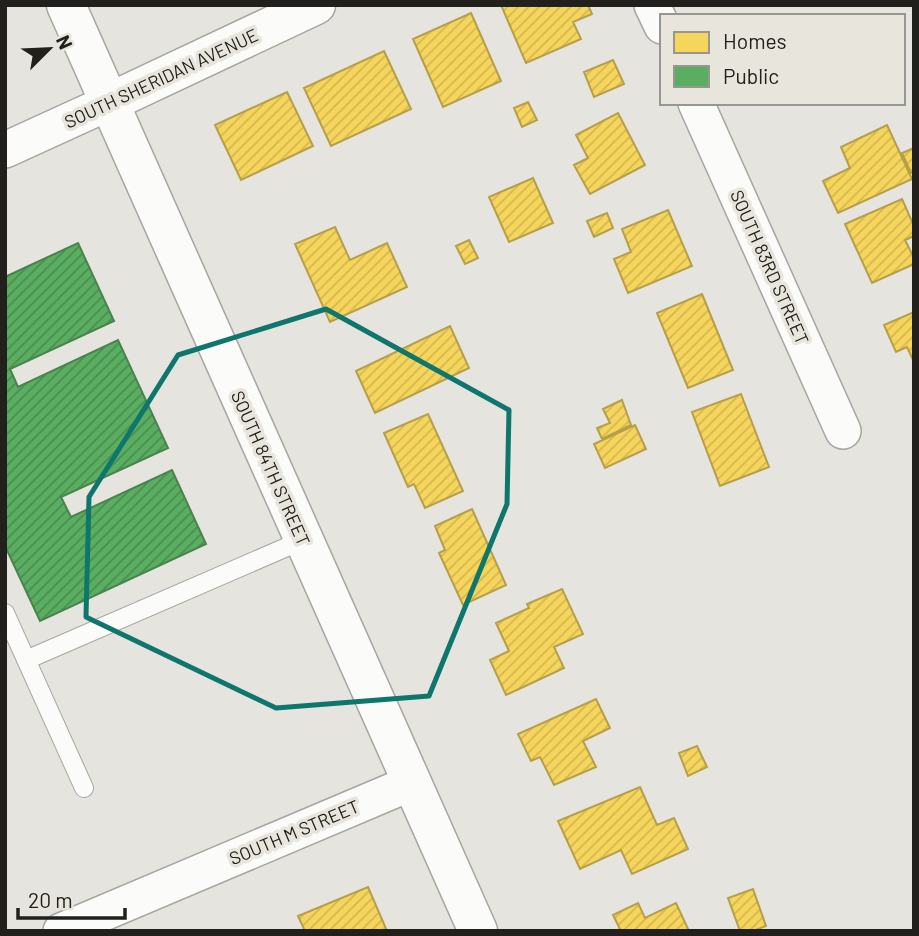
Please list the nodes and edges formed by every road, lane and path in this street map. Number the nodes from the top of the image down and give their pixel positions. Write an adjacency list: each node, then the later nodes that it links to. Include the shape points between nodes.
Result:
1 (66, 5): 5 (main road, SOUTH 84TH STREET)
2 (316, 5): 5 (main road, SOUTH SHERIDAN AVENUE)
3 (652, 5): 4 (street)
4 (660, 22)
5 (108, 103): 7 (street, SOUTH SHERIDAN AVENUE); 9 (main road, SOUTH 84TH STREET)
6 (697, 105): 8 (street, SOUTH 83RD STREET)
7 (5, 150)
8 (843, 431)
9 (303, 540): 11 (lane); 12 (main road, SOUTH 84TH STREET)
10 (5, 613): 11 (lane)
11 (26, 660): 13 (lane)
12 (411, 783): 14 (street, SOUTH M STREET); 15 (main road, SOUTH 84TH STREET)
13 (84, 788)
14 (61, 931)
15 (478, 931)

